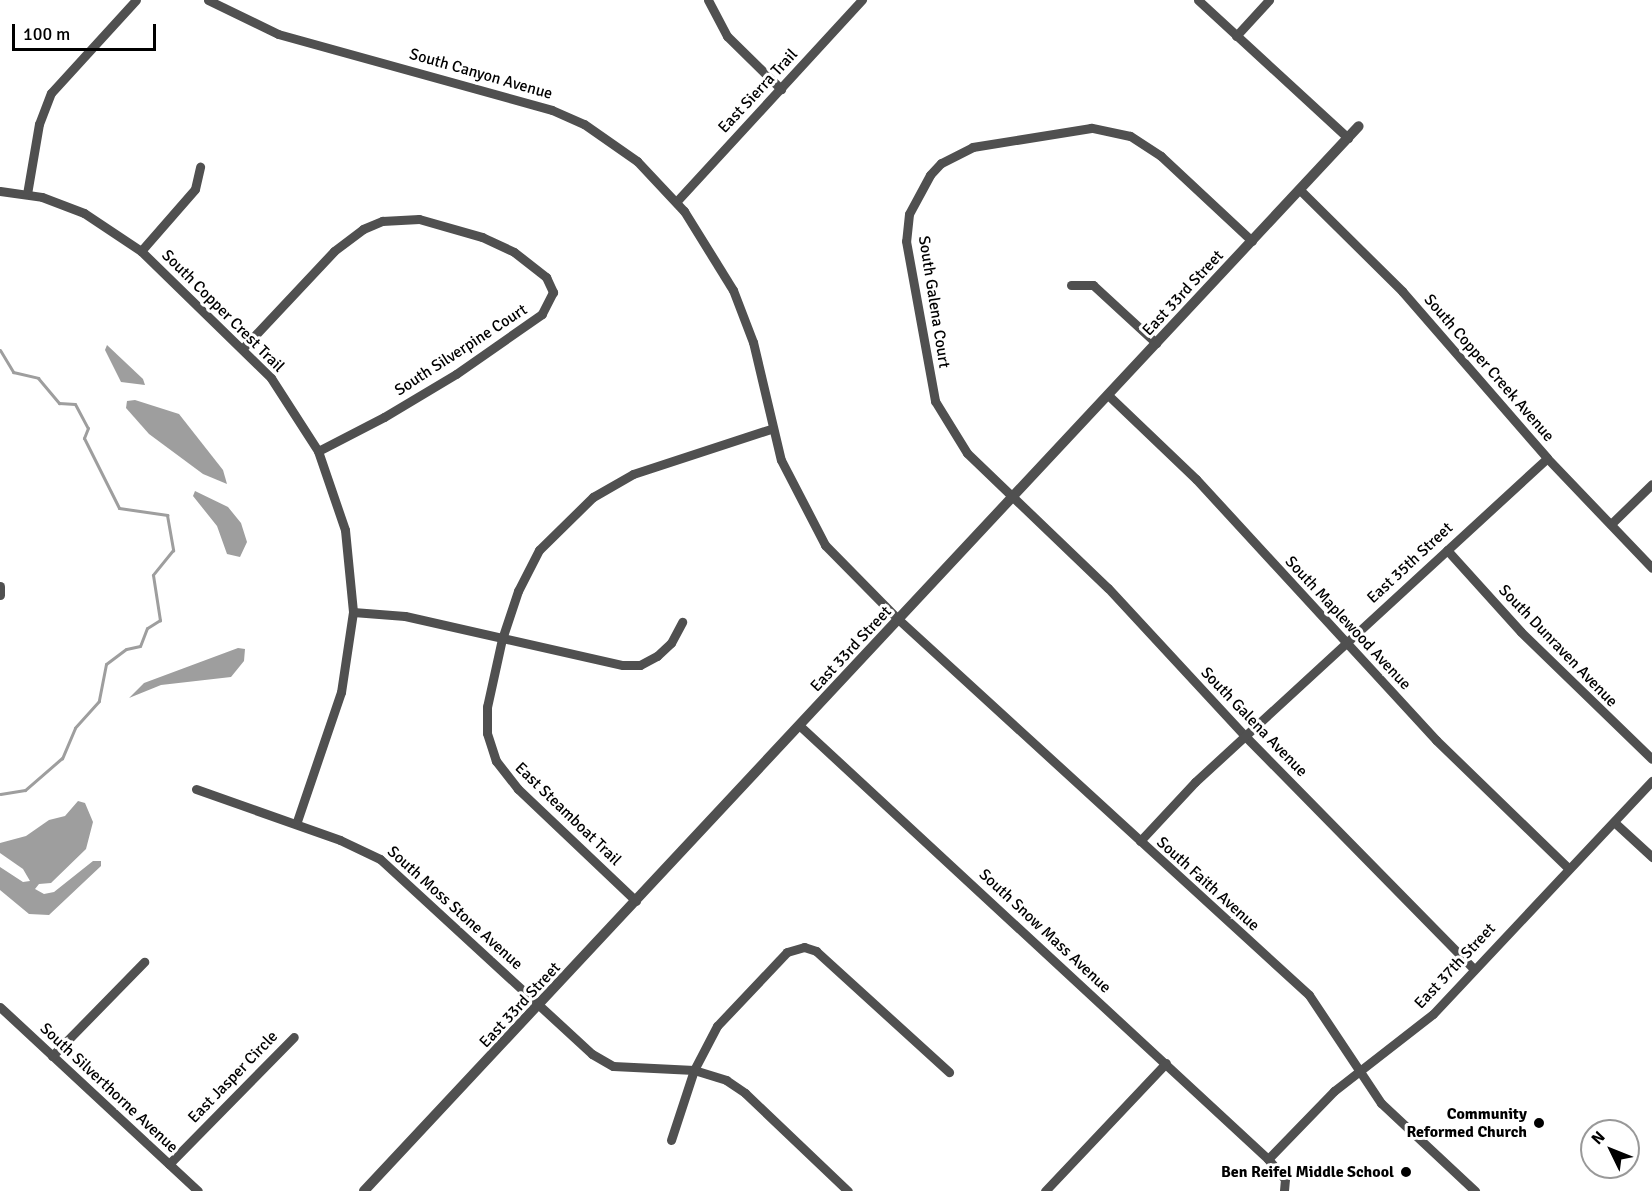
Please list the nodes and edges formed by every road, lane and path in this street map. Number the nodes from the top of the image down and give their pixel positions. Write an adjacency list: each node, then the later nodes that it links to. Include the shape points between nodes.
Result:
1 (136, 0): 14 (street, via 57,84 47,101)
2 (208, 0): 15 (street, South Canyon Avenue, via 278,34 552,110 614,142)
3 (708, 0): 8 (street, via 727,36)
4 (862, 0): 8 (street, East Sierra Trail)
5 (1198, 0): 7 (street)
6 (1269, 0): 7 (street)
7 (1236, 36): 10 (street)
8 (781, 89): 15 (street, East Sierra Trail)
9 (1359, 126): 10 (street, East 33rd Street)
10 (1348, 138): 12 (street, East 33rd Street)
11 (200, 167): 17 (street, via 195,189)
12 (1300, 190): 16 (street, East 33rd Street); 24 (street, South Copper Creek Avenue, via 1402,291)
13 (0, 191): 14 (street, South Copper Crest Trail)
14 (27, 194): 17 (street, South Copper Crest Trail, via 84,213)
15 (676, 202): 22 (street, South Canyon Avenue, via 704,239 733,290 753,342)
16 (1252, 241): 19 (street, East 33rd Street); 26 (street, South Galena Court, via 1147,145 1111,130 1091,128 973,147 941,164 930,175 909,214 906,241 935,400 967,453)
17 (141, 251): 20 (street, South Copper Crest Trail)
18 (1071, 285): 19 (street, via 1093,285)
19 (1156, 343): 21 (street, East 33rd Street)
20 (243, 348): 23 (street, South Copper Crest Trail, via 282,391); 23 (street, South Silverpine Court, via 349,238 382,221 419,219 482,237 532,263 546,277 553,292 542,314 456,374)
21 (1108, 395): 26 (street, East 33rd Street); 36 (street, South Maplewood Avenue, via 1196,479)
22 (771, 429): 33 (street, South Canyon Avenue, via 799,499 825,544); 35 (street, East Steamboat Trail, via 633,474 593,496 539,550 518,591)
23 (318, 451): 32 (street, South Copper Crest Trail, via 345,530)
24 (1547, 458): 27 (street, South Copper Creek Avenue); 28 (street, East 35th Street)
25 (1652, 484): 27 (street)
26 (1012, 497): 33 (street, East 33rd Street); 38 (street, South Galena Avenue, via 1108,588)
27 (1611, 524): 29 (street, South Copper Creek Avenue)
28 (1447, 550): 36 (street, East 35th Street); 39 (street, South Dunraven Avenue, via 1528,640)
29 (1652, 568)
30 (0, 586): 31 (street)
31 (0, 595)
32 (352, 612): 35 (street, via 405,616); 43 (street, South Copper Crest Trail, via 341,692)
33 (898, 619): 37 (street, East 33rd Street); 44 (street, South Faith Avenue)
34 (682, 622): 35 (street, via 671,643 640,665 622,665)
35 (502, 639): 47 (street, East Steamboat Trail, via 487,715 487,733 496,761 518,789)
36 (1346, 643): 38 (street, East 35th Street); 46 (street, South Maplewood Avenue, via 1436,740)
37 (800, 726): 47 (street, East 33rd Street); 54 (street, South Snow Mass Avenue)
38 (1245, 736): 44 (street, East 35th Street); 49 (street, South Galena Avenue)
39 (1652, 759)
40 (1652, 781): 42 (street, East 37th Street)
41 (196, 789): 43 (street, South Moss Stone Avenue)
42 (1614, 822): 45 (street); 46 (street, East 37th Street)
43 (296, 824): 51 (street, South Moss Stone Avenue, via 356,846 386,864)
44 (1140, 842): 55 (street, South Faith Avenue, via 1309,995)
45 (1652, 857)
46 (1568, 868): 49 (street, East 37th Street)
47 (636, 901): 51 (street, East 33rd Street)
48 (144, 962): 53 (street)
49 (1473, 968): 55 (street, East 37th Street, via 1433,1014)
50 (0, 1007): 53 (street, South Silverthorne Avenue)
51 (540, 1007): 56 (street, South Moss Stone Avenue, via 592,1054 613,1066); 62 (street, East 33rd Street)
52 (294, 1037): 60 (street, East Jasper Circle)
53 (52, 1056): 60 (street, South Silverthorne Avenue)
54 (1166, 1062): 59 (street, South Snow Mass Avenue); 64 (street)
55 (1359, 1069): 59 (street, East 37th Street); 66 (street, South Faith Avenue, via 1381,1103)
56 (694, 1070): 57 (street, via 717,1026 787,952 804,947 816,951); 58 (street); 63 (street, South Moss Stone Avenue, via 726,1080 744,1093)
57 (949, 1072)
58 (670, 1140)
59 (1268, 1159): 65 (street, South Snow Mass Avenue, via 1285,1179)
60 (169, 1164): 61 (street, South Silverthorne Avenue)
61 (198, 1191)
62 (364, 1191)
63 (848, 1191)
64 (1046, 1191)
65 (1284, 1191)
66 (1475, 1191)

